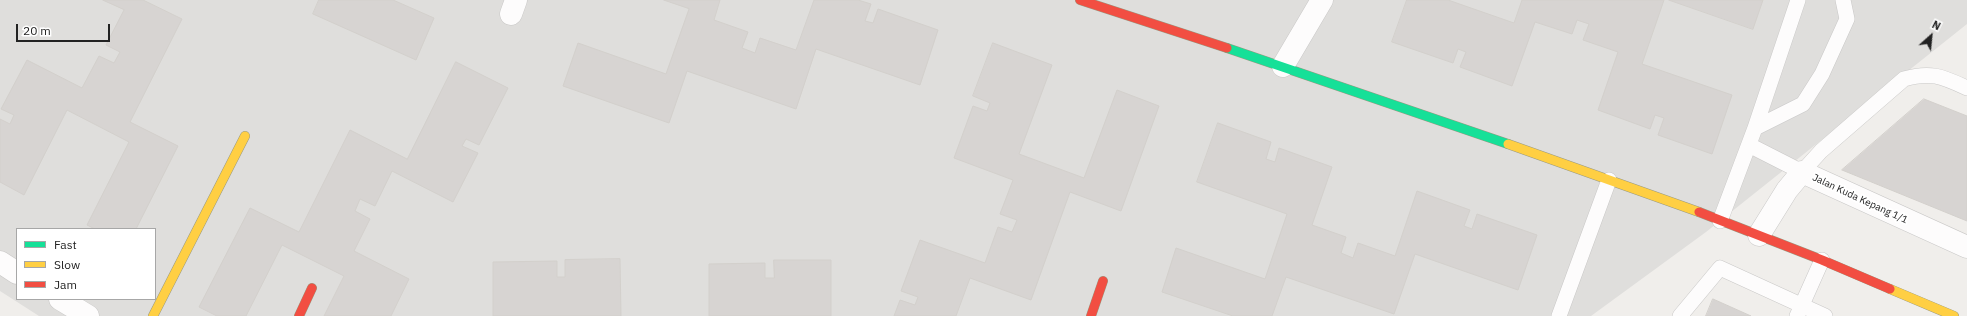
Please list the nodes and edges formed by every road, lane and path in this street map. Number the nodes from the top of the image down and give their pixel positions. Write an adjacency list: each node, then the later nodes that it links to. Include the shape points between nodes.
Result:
1 (1080, 0): 5 (street)
2 (1322, 0): 5 (street)
3 (1798, 0): 7 (lane)
4 (1843, 0): 7 (lane, via 1847,19 1822,74 1803,104)
5 (1283, 66): 11 (street)
6 (1967, 88): 10 (lane, via 1944,77 1921,74 1904,79 1821,151)
7 (1755, 128): 9 (lane)
8 (245, 136): 24 (street)
9 (1749, 146): 10 (lane); 12 (lane)
10 (1802, 172): 13 (street, Jalan Kuda Kepang 1/1, via 1787,190); 14 (street, Jalan Kuda Kepang 1/1)
11 (1609, 180): 12 (street); 27 (lane)
12 (1720, 221): 13 (street)
13 (1759, 235): 15 (street)
14 (1967, 247)
15 (1822, 260): 21 (lane); 22 (street)
16 (0, 262): 17 (street)
17 (16, 271)
18 (1102, 281): 26 (street)
19 (312, 288): 25 (street)
20 (62, 300): 23 (street)
21 (1800, 311): 28 (lane, via 1720,268); 29 (lane)
22 (1952, 314)
23 (88, 316)
24 (153, 316)
25 (299, 316)
26 (1091, 316)
27 (1559, 316)
28 (1680, 316)
29 (1825, 316)

